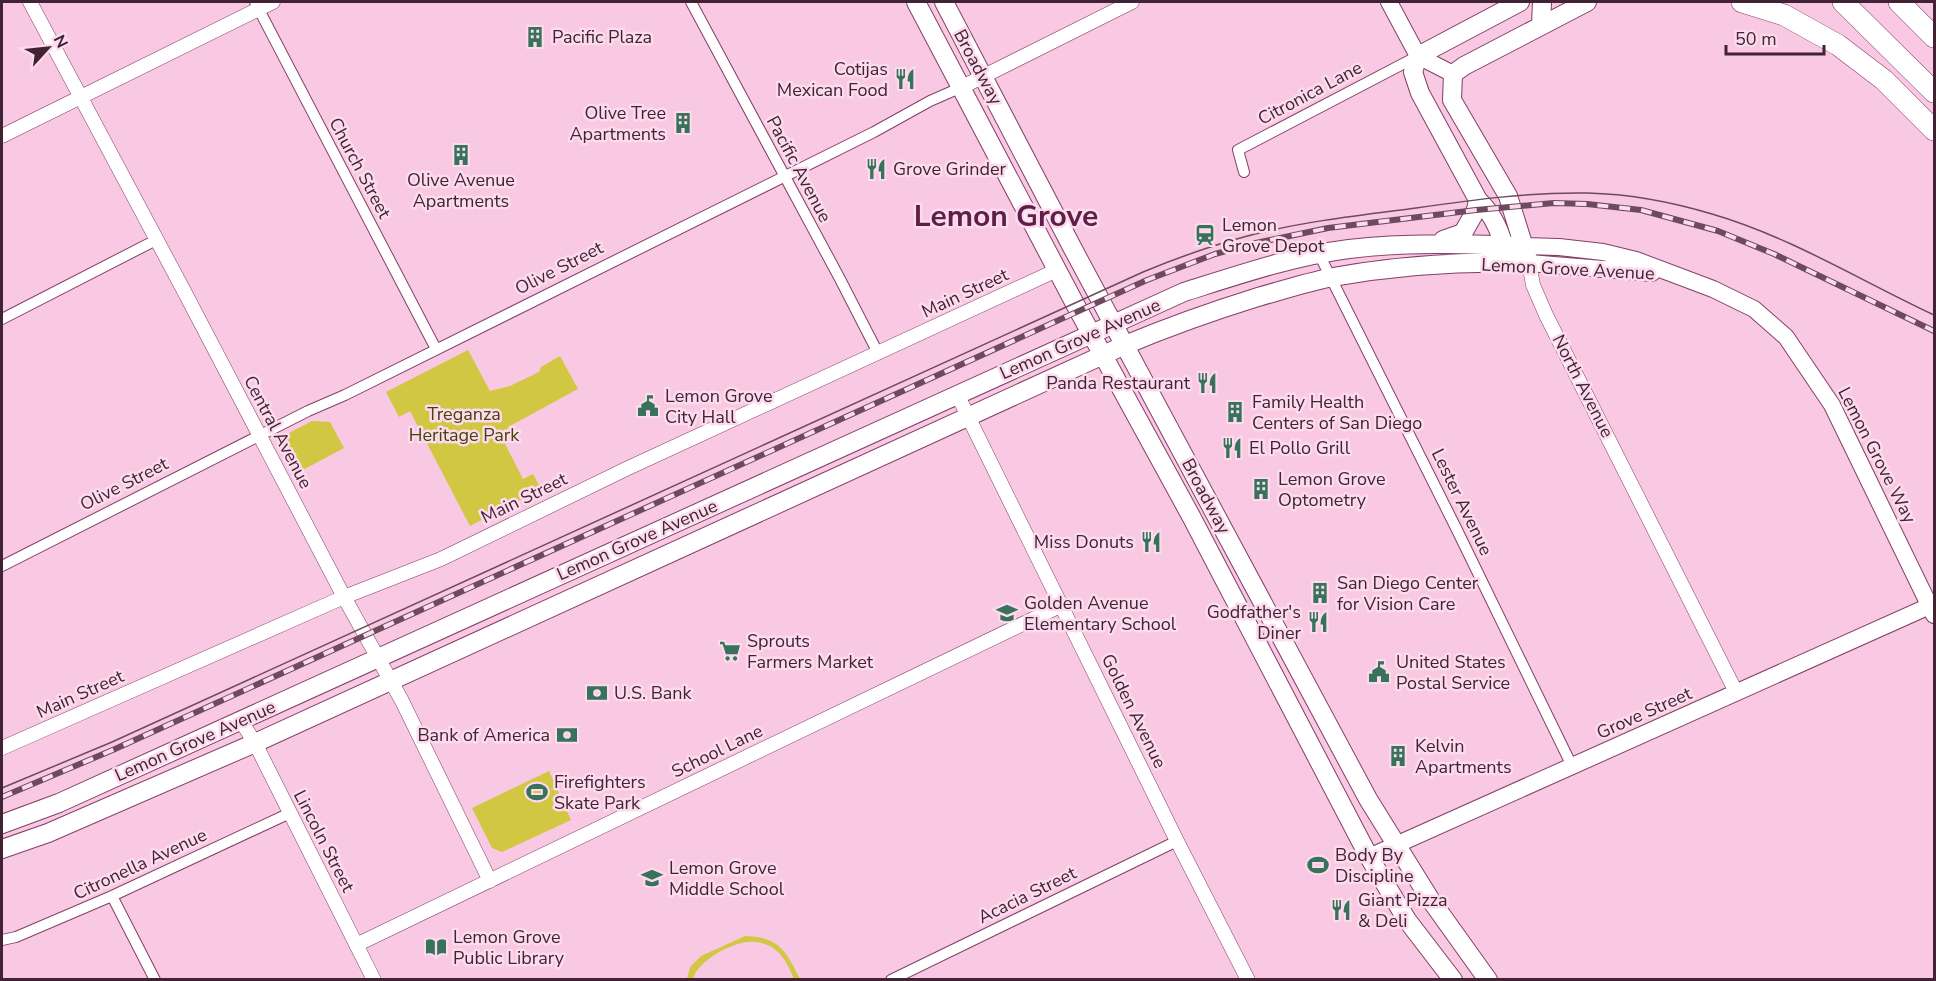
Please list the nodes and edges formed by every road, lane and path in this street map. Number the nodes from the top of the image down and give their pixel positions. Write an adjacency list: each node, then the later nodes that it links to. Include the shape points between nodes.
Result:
1 (30, 2): 22 (street, Central Avenue)
2 (273, 2): 14 (street)
3 (691, 2): 26 (street, Pacific Avenue)
4 (916, 2): 20 (main road, Broadway)
5 (944, 2): 19 (main road, Broadway)
6 (1132, 2): 19 (street, Olive Street)
7 (1389, 2): 17 (main road)
8 (1520, 2): 17 (main road)
9 (1542, 2): 15 (main road)
10 (1587, 2): 15 (main road)
11 (1742, 2): 23 (highway, via 1784,15 1838,45 1884,80)
12 (1843, 2): 21 (highway)
13 (1899, 2): 16 (highway)
14 (257, 5): 22 (street); 40 (street, Church Street)
15 (1541, 25): 18 (main road)
16 (1935, 37)
17 (1419, 56): 18 (main road); 25 (street, Citronica Lane, via 1238,150); 27 (main road, via 1413,72 1420,93)
18 (1453, 74): 32 (main road, North Avenue, via 1452,100 1508,196)
19 (983, 77): 20 (street, Olive Street); 37 (main road, Broadway)
20 (962, 87): 26 (street, Olive Street); 33 (main road, Broadway)
21 (1935, 92)
22 (80, 97): 24 (street); 28 (street, Central Avenue)
23 (1935, 130)
24 (2, 136)
25 (1244, 172)
26 (783, 176): 40 (street, Olive Street); 41 (street, Pacific Avenue)
27 (1478, 200): 29 (main road, via 1463,233); 31 (main road, via 1500,231)
28 (156, 240): 36 (street); 45 (street, Central Avenue)
29 (1420, 243): 30 (main road, Lemon Grove Avenue); 31 (main road, Lemon Grove Avenue)
30 (1319, 254): 35 (street, Lester Avenue); 37 (main road, Lemon Grove Avenue, via 1184,292)
31 (1506, 254): 32 (main road, Lemon Grove Avenue); 35 (main road, Lemon Grove Avenue)
32 (1526, 255): 34 (main road, Lemon Grove Avenue, via 1559,247 1603,252); 52 (street, North Avenue, via 1546,315)
33 (1057, 270): 38 (main road, Broadway); 41 (street, Main Street)
34 (1673, 275): 49 (main road, Lemon Grove Way, via 1754,309 1786,337 1832,405)
35 (1332, 278): 39 (main road, Lemon Grove Avenue, via 1231,306); 56 (street, Lester Avenue)
36 (2, 319)
37 (1113, 324): 38 (main road, Lemon Grove Avenue); 39 (main road, Broadway)
38 (1092, 334): 42 (main road, Broadway); 43 (main road, Lemon Grove Avenue)
39 (1125, 345): 42 (main road, Lemon Grove Avenue); 60 (main road, Broadway)
40 (436, 349): 45 (street, Olive Street)
41 (878, 353): 47 (street, Main Street, via 441,559)
42 (1103, 356): 44 (main road, Lemon Grove Avenue); 62 (main road, Broadway)
43 (957, 394): 44 (street, Golden Avenue); 50 (main road, Lemon Grove Avenue)
44 (968, 416): 48 (street, Golden Avenue); 51 (main road, Lemon Grove Avenue)
45 (259, 435): 46 (street, Olive Street); 47 (street, Central Avenue)
46 (2, 566)
47 (344, 597): 50 (street, Central Avenue); 55 (street, Main Street)
48 (1062, 605): 59 (street, Golden Avenue); 63 (street, School Lane)
49 (1933, 609): 52 (main road, Grove Street)
50 (377, 658): 51 (street, Central Avenue); 53 (main road, Lemon Grove Avenue)
51 (390, 682): 54 (main road, Lemon Grove Avenue); 63 (street, Central Avenue)
52 (1736, 692): 56 (main road, Grove Street)
53 (241, 721): 54 (street, Lincoln Street); 58 (main road, Lemon Grove Avenue, via 59,803)
54 (255, 743): 57 (street, Lincoln Street); 61 (main road, Lemon Grove Avenue)
55 (2, 747)
56 (1572, 766): 60 (main road, Grove Street)
57 (290, 813): 64 (street, Citronella Avenue); 66 (street, Lincoln Street)
58 (2, 824)
59 (1178, 841): 69 (street, Acacia Street); 70 (street, Golden Avenue)
60 (1396, 846): 62 (main road, Grove Street); 72 (main road, Broadway)
61 (2, 849)
62 (1369, 857): 71 (main road, Broadway, via 1407,920)
63 (490, 881): 66 (street, School Lane)
64 (112, 896): 65 (street, Citronella Avenue); 67 (street)
65 (2, 940)
66 (356, 945): 68 (street, Lincoln Street)
67 (155, 980)
68 (374, 980)
69 (891, 980)
70 (1248, 980)
71 (1453, 980)
72 (1488, 980)

